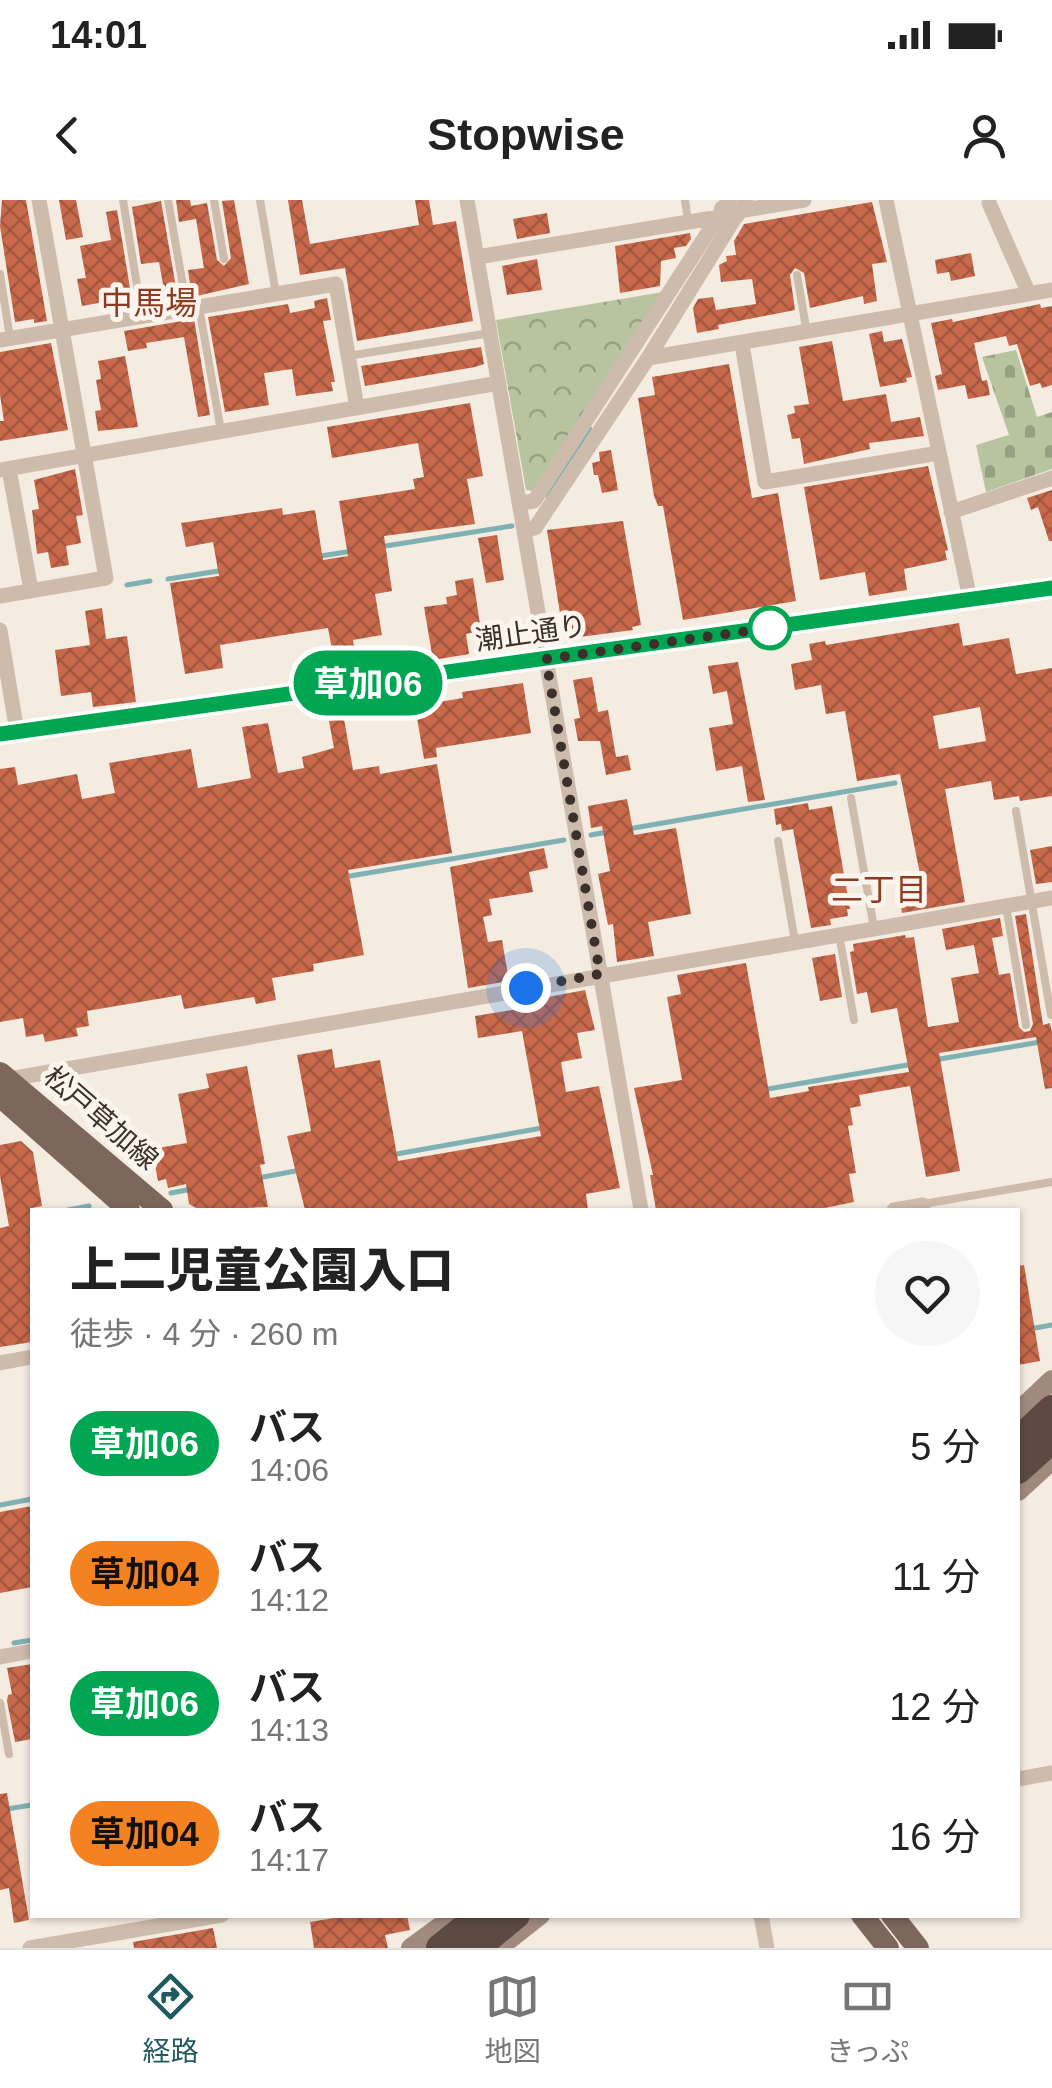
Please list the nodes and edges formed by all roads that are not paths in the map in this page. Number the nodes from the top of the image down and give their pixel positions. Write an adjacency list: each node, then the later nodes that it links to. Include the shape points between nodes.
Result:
1 (40, 200): 23 (street)
2 (123, 200): 22 (lane)
3 (168, 200): 20 (lane)
4 (214, 200): 14 (lane)
5 (260, 200): 18 (lane)
6 (467, 200): 13 (street)
7 (685, 200): 12 (lane)
8 (804, 200): 11 (street)
9 (886, 200): 21 (street)
10 (989, 204): 19 (street)
11 (732, 209): 12 (street); 29 (street); 37 (street, via 534,501)
12 (688, 222): 13 (street)
13 (477, 257): 24 (street)
14 (224, 258)
15 (0, 274): 26 (lane)
16 (798, 276): 25 (lane)
17 (1052, 290): 19 (street)
18 (276, 294): 20 (street); 28 (street, via 336,284)
19 (1028, 294): 21 (street)
20 (193, 308): 22 (street); 32 (lane)
21 (912, 315): 25 (street); 34 (street)
22 (142, 316): 23 (street)
23 (62, 330): 26 (street); 33 (street)
24 (490, 333): 28 (lane); 30 (street)
25 (808, 333): 27 (street)
26 (5, 339)
27 (742, 344): 29 (street); 34 (street, via 764,482)
28 (348, 356): 31 (street)
29 (648, 358): 39 (street, via 535,528)
30 (499, 383): 31 (street); 37 (street)
31 (357, 408): 32 (street)
32 (221, 432): 33 (street)
33 (84, 454): 35 (street); 41 (street, via 106,578)
34 (940, 454): 38 (street)
35 (5, 470): 41 (street)
36 (1052, 478): 38 (street)
37 (520, 504): 39 (street)
38 (951, 512): 43 (street)
39 (525, 530): 45 (street)
40 (1052, 588): 43 (street, 潮止通り)
41 (30, 590): 42 (street)
42 (0, 596)
43 (970, 600): 45 (street, 潮止通り)
44 (0, 630): 46 (street)
45 (546, 659): 46 (street, 潮止通り); 56 (street)
46 (17, 732)
47 (851, 798): 53 (lane)
48 (1016, 811): 51 (lane)
49 (778, 842): 55 (lane)
50 (1052, 898): 51 (street)
51 (1032, 902): 52 (street); 57 (lane)
52 (1006, 906): 53 (street); 59 (lane)
53 (874, 928): 54 (street)
54 (839, 934): 55 (street); 58 (lane)
55 (795, 942): 56 (street)
56 (600, 974): 60 (street); 65 (street)
57 (1051, 1015)
58 (854, 1020)
59 (1026, 1025)
60 (3, 1083): 63 (main road, 松戸草加線); 64 (main road, 松戸草加線)
61 (1052, 1182): 62 (lane)
62 (922, 1205): 66 (street)
63 (127, 1208)
64 (159, 1208)
65 (642, 1208)
66 (905, 1208)
67 (30, 1357): 68 (street)
68 (0, 1363)
69 (1052, 1380): 71 (main road)
70 (1052, 1409): 72 (highway)
71 (1020, 1410)
72 (1020, 1438)
73 (1052, 1438): 75 (highway)
74 (1052, 1460): 75 (main road)
75 (1030, 1479)
76 (30, 1651): 77 (street)
77 (0, 1657)
78 (0, 1702): 79 (lane)
79 (9, 1754)
80 (1052, 1773): 81 (street)
81 (1020, 1779)
82 (205, 1918): 90 (street)
83 (452, 1918): 91 (main road)
84 (477, 1918): 92 (highway)
85 (512, 1918): 93 (highway)
86 (536, 1918): 94 (main road)
87 (761, 1918): 95 (street)
88 (864, 1918): 96 (main road)
89 (894, 1918): 97 (main road)
90 (30, 1948)
91 (411, 1948)
92 (440, 1948)
93 (476, 1948)
94 (498, 1948)
95 (766, 1948)
96 (888, 1948)
97 (918, 1948)

